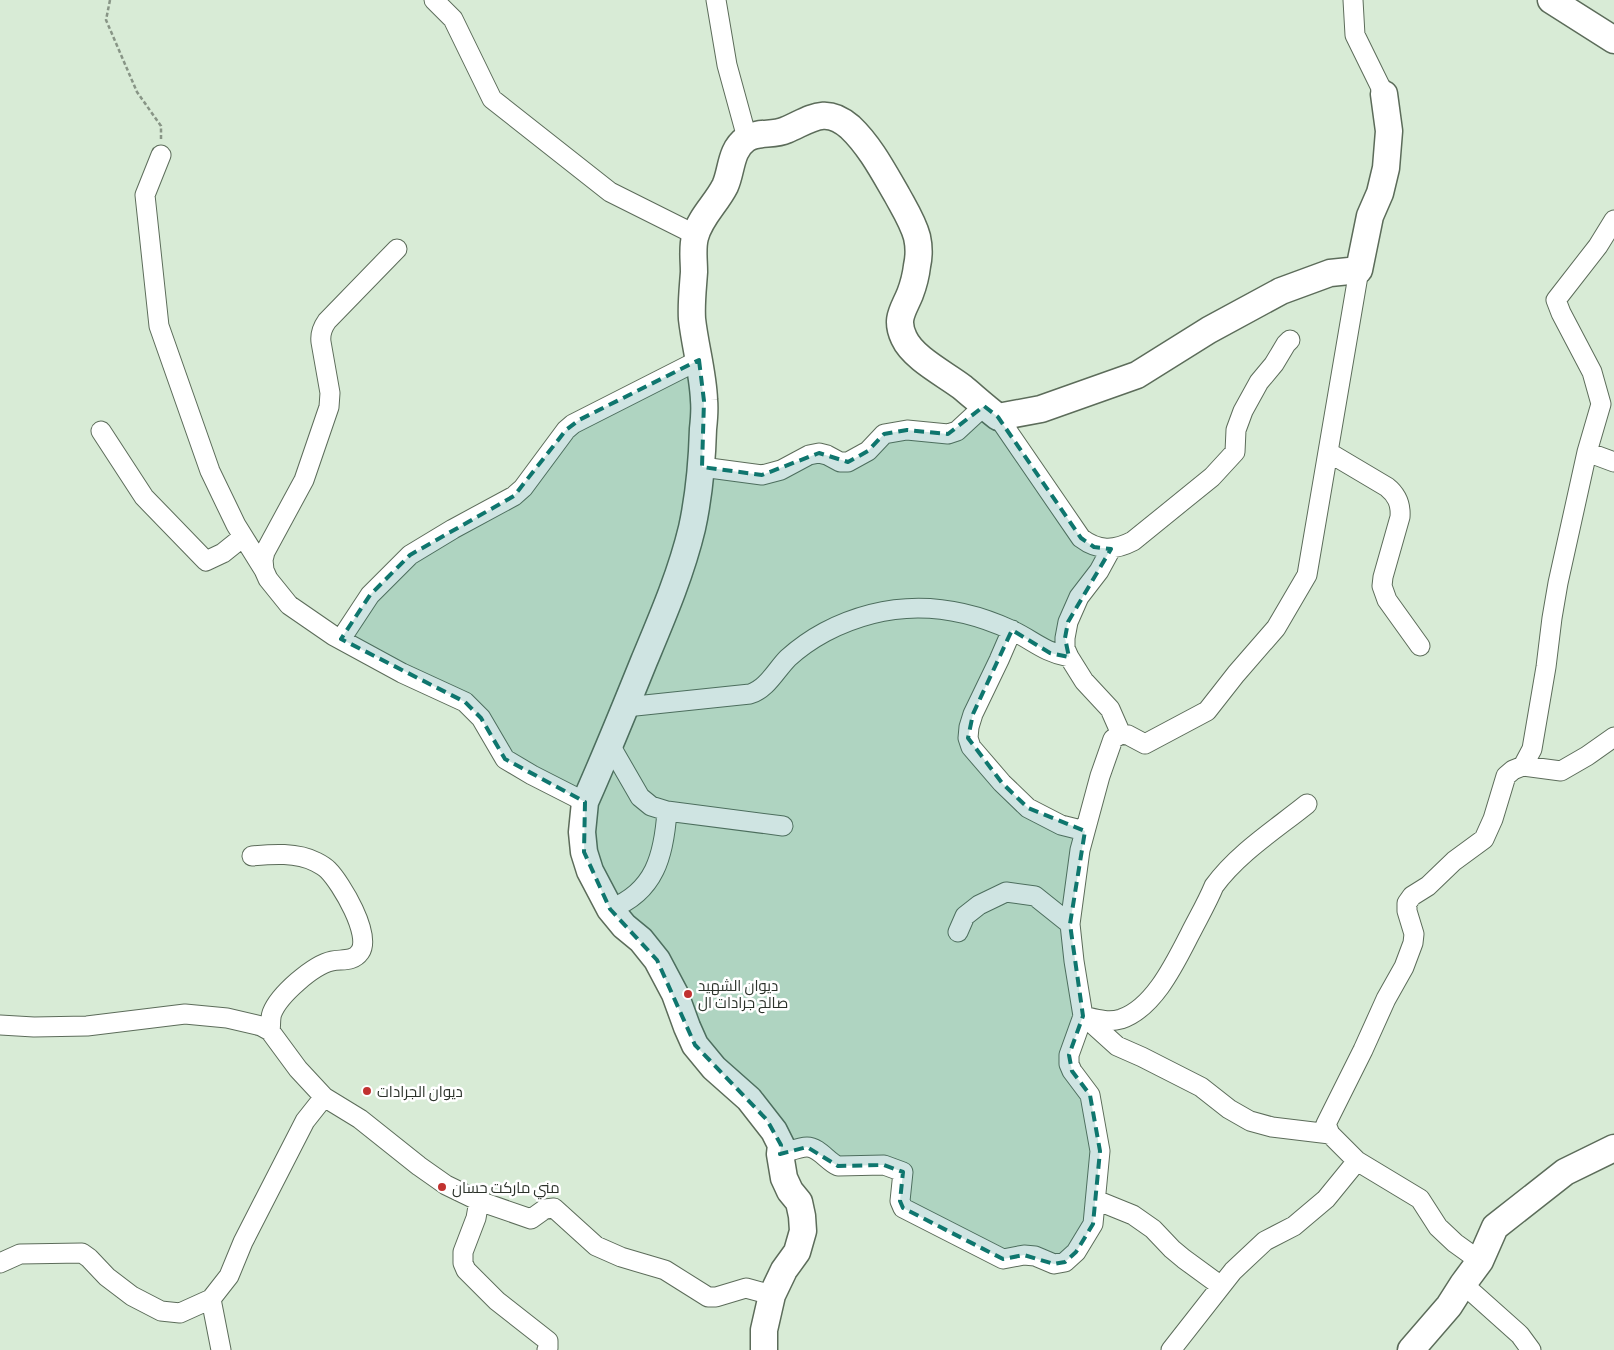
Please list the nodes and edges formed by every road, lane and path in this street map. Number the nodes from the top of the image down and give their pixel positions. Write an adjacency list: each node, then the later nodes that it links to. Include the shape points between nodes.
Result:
1 (110, 0): 9 (path, via 106,20 137,92 161,126)
2 (434, 0): 11 (street, via 453,19 492,99 610,192)
3 (716, 0): 8 (street, via 727,65)
4 (1353, 0): 7 (street, via 1355,35)
5 (1551, 0): 6 (street)
6 (1614, 40)
7 (1384, 94): 13 (street, via 1389,131 1386,168 1370,216)
8 (747, 138): 11 (street, via 735,153 726,185 706,213); 16 (street, via 784,131 815,116 835,118 852,129 874,156 917,236 917,267 910,295 900,313 902,336 916,354)
9 (160, 155): 22 (street, via 145,195 159,326 210,471)
10 (1614, 220): 19 (street, via 1556,300 1592,372 1601,404)
11 (696, 235): 15 (street, via 692,316)
12 (397, 249): 24 (street, via 323,326 320,342 330,393 329,407 304,480 266,552)
13 (1359, 270): 16 (street, via 1330,274 1281,291 1209,330 1137,375 1041,409); 18 (street)
14 (1290, 340): 23 (street, via 1259,382 1243,411 1236,430 1235,452 1212,477 1133,541)
15 (699, 360): 21 (street, via 704,401); 26 (street, via 573,424 514,496 410,555 370,595)
16 (991, 412): 21 (street, via 948,434 907,430 884,434 868,451 848,462 819,453 809,454 781,470 762,476); 23 (street, via 1081,538 1094,546)
17 (101, 431): 22 (street, via 144,497 206,561 223,553)
18 (1328, 452): 27 (street, via 1387,487 1398,500 1400,517 1382,586 1387,600); 30 (street, via 1307,575 1276,628 1207,711 1145,744)
19 (1587, 452): 20 (street); 33 (street, via 1558,583 1532,749)
20 (1614, 462)
21 (702, 467): 29 (street, via 681,567)
22 (243, 537): 24 (street)
23 (1111, 548): 28 (street, via 1099,571 1079,597 1068,622 1065,648)
24 (264, 570): 26 (street, via 289,605)
25 (1012, 630): 28 (street, via 1050,652); 29 (street, via 949,610 912,607 876,612 843,623 809,642 788,659 758,692); 38 (street, via 971,720 968,738 971,747 1028,808)
26 (341, 639): 34 (street, via 402,673 466,702 481,718 506,759)
27 (1420, 646)
28 (1069, 657): 30 (street, via 1084,681 1110,709)
29 (626, 707): 32 (street)
30 (1121, 734): 38 (street, via 1114,739 1100,776)
31 (1614, 737): 33 (street, via 1561,771)
32 (610, 745): 34 (street); 36 (street, via 640,797 651,806)
33 (1523, 766): 47 (street, via 1506,776 1484,839 1407,903 1413,943 1331,1112 1326,1124)
34 (585, 802): 40 (street, via 584,852)
35 (1307, 804): 43 (street, via 1220,878 1174,966 1144,1004 1120,1019 1104,1021)
36 (668, 811): 37 (street); 40 (street, via 664,840 654,872 630,900)
37 (783, 826)
38 (1085, 831): 41 (street)
39 (252, 856): 45 (street, via 296,856 322,865 346,895 361,929 363,946 353,958 323,964 293,986 272,1013)
40 (610, 909): 49 (street, via 657,960 676,994 695,1045 767,1120 780,1145)
41 (1070, 924): 42 (street, via 1035,896 1006,892 979,905 966,916); 43 (street)
42 (958, 932)
43 (1083, 1016): 47 (street, via 1117,1046 1201,1087 1228,1109 1250,1121); 52 (street, via 1069,1055 1072,1071 1090,1095 1100,1151)
44 (0, 1025): 45 (street, via 87,1026 185,1014 227,1018 262,1026)
45 (270, 1032): 46 (street)
46 (324, 1098): 51 (street, via 360,1119 446,1185); 58 (street, via 305,1121 229,1276)
47 (1330, 1134): 50 (street)
48 (1614, 1148): 53 (street, via 1565,1172 1495,1227)
49 (780, 1154): 52 (street, via 814,1148 838,1166 884,1165 903,1172 900,1201 903,1208 1003,1259 1035,1256 1054,1264 1065,1262 1076,1252 1093,1224); 57 (street, via 784,1178 799,1202 803,1231 797,1252)
50 (1357, 1161): 53 (street, via 1420,1199 1438,1227); 56 (street, via 1326,1199 1294,1226 1265,1241)
51 (479, 1200): 57 (street, via 530,1219 545,1209 554,1208 596,1246 620,1257 665,1270 708,1297 746,1288); 60 (street, via 463,1252 466,1270 497,1301 548,1340)
52 (1096, 1200): 56 (street, via 1133,1215)
53 (1480, 1261): 55 (street)
54 (0, 1263): 58 (street, via 20,1254 82,1253 132,1296 161,1311 180,1313)
55 (1463, 1284): 63 (street, via 1450,1306); 64 (street, via 1520,1335)
56 (1221, 1286): 62 (street)
57 (772, 1294): 61 (street, via 764,1330)
58 (211, 1299): 59 (street)
59 (221, 1350)
60 (547, 1350)
61 (764, 1350)
62 (1171, 1350)
63 (1411, 1350)
64 (1531, 1350)

